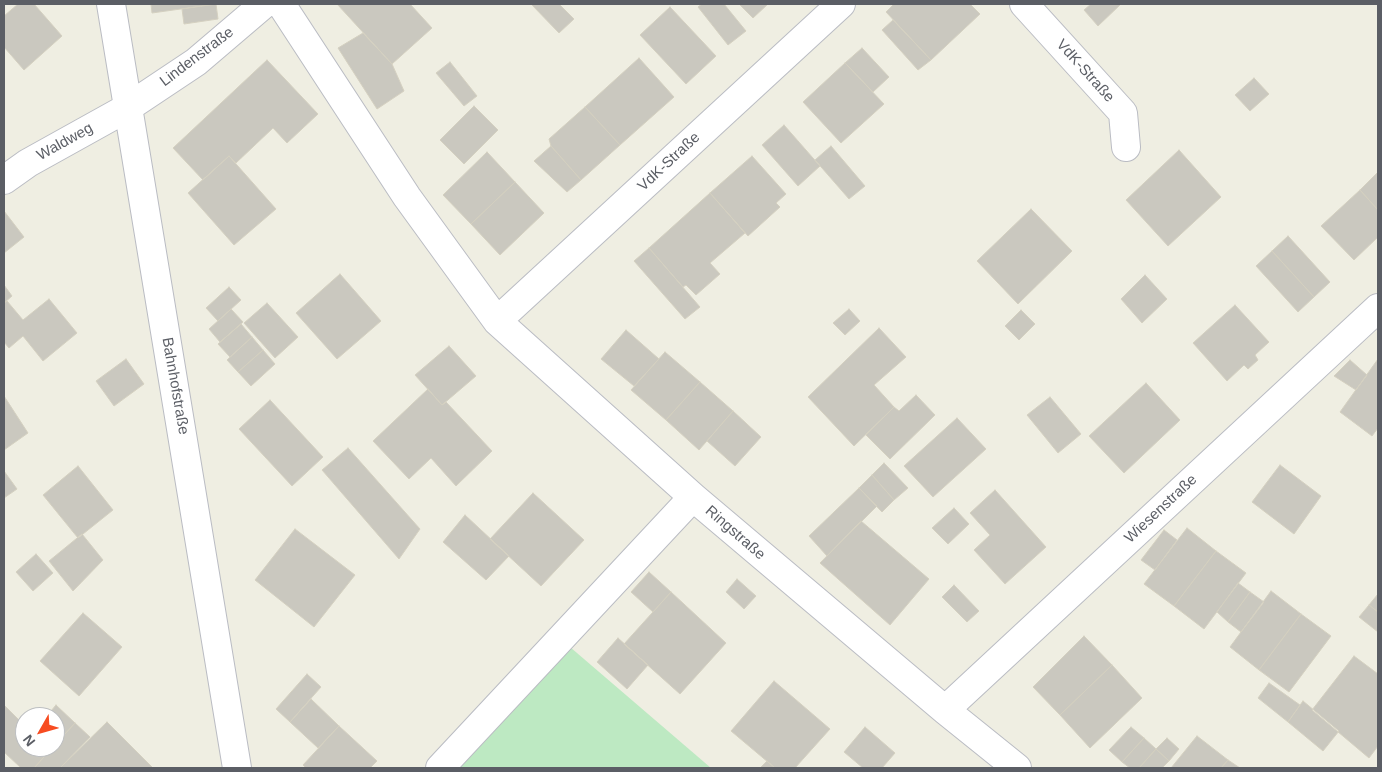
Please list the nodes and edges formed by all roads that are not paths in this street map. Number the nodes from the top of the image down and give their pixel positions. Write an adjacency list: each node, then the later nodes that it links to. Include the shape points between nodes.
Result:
1 (111, 4): 6 (street, Bahnhofstraße)
2 (264, 4): 6 (street, Lindenstraße, via 196,62)
3 (282, 4): 10 (street, via 407,196)
4 (841, 4): 10 (street, VdK-Straße)
5 (1024, 4): 7 (street, VdK-Straße, via 1123,113)
6 (127, 108): 8 (street, Waldweg, via 28,163); 13 (street, Bahnhofstraße)
7 (1126, 147)
8 (4, 180)
9 (1378, 308): 12 (street, Wiesenstraße)
10 (497, 321): 11 (street)
11 (693, 497): 12 (street, Ringstraße); 14 (street, Ringstraße)
12 (945, 710): 15 (street, Ringstraße)
13 (237, 768)
14 (440, 768)
15 (1017, 768)

